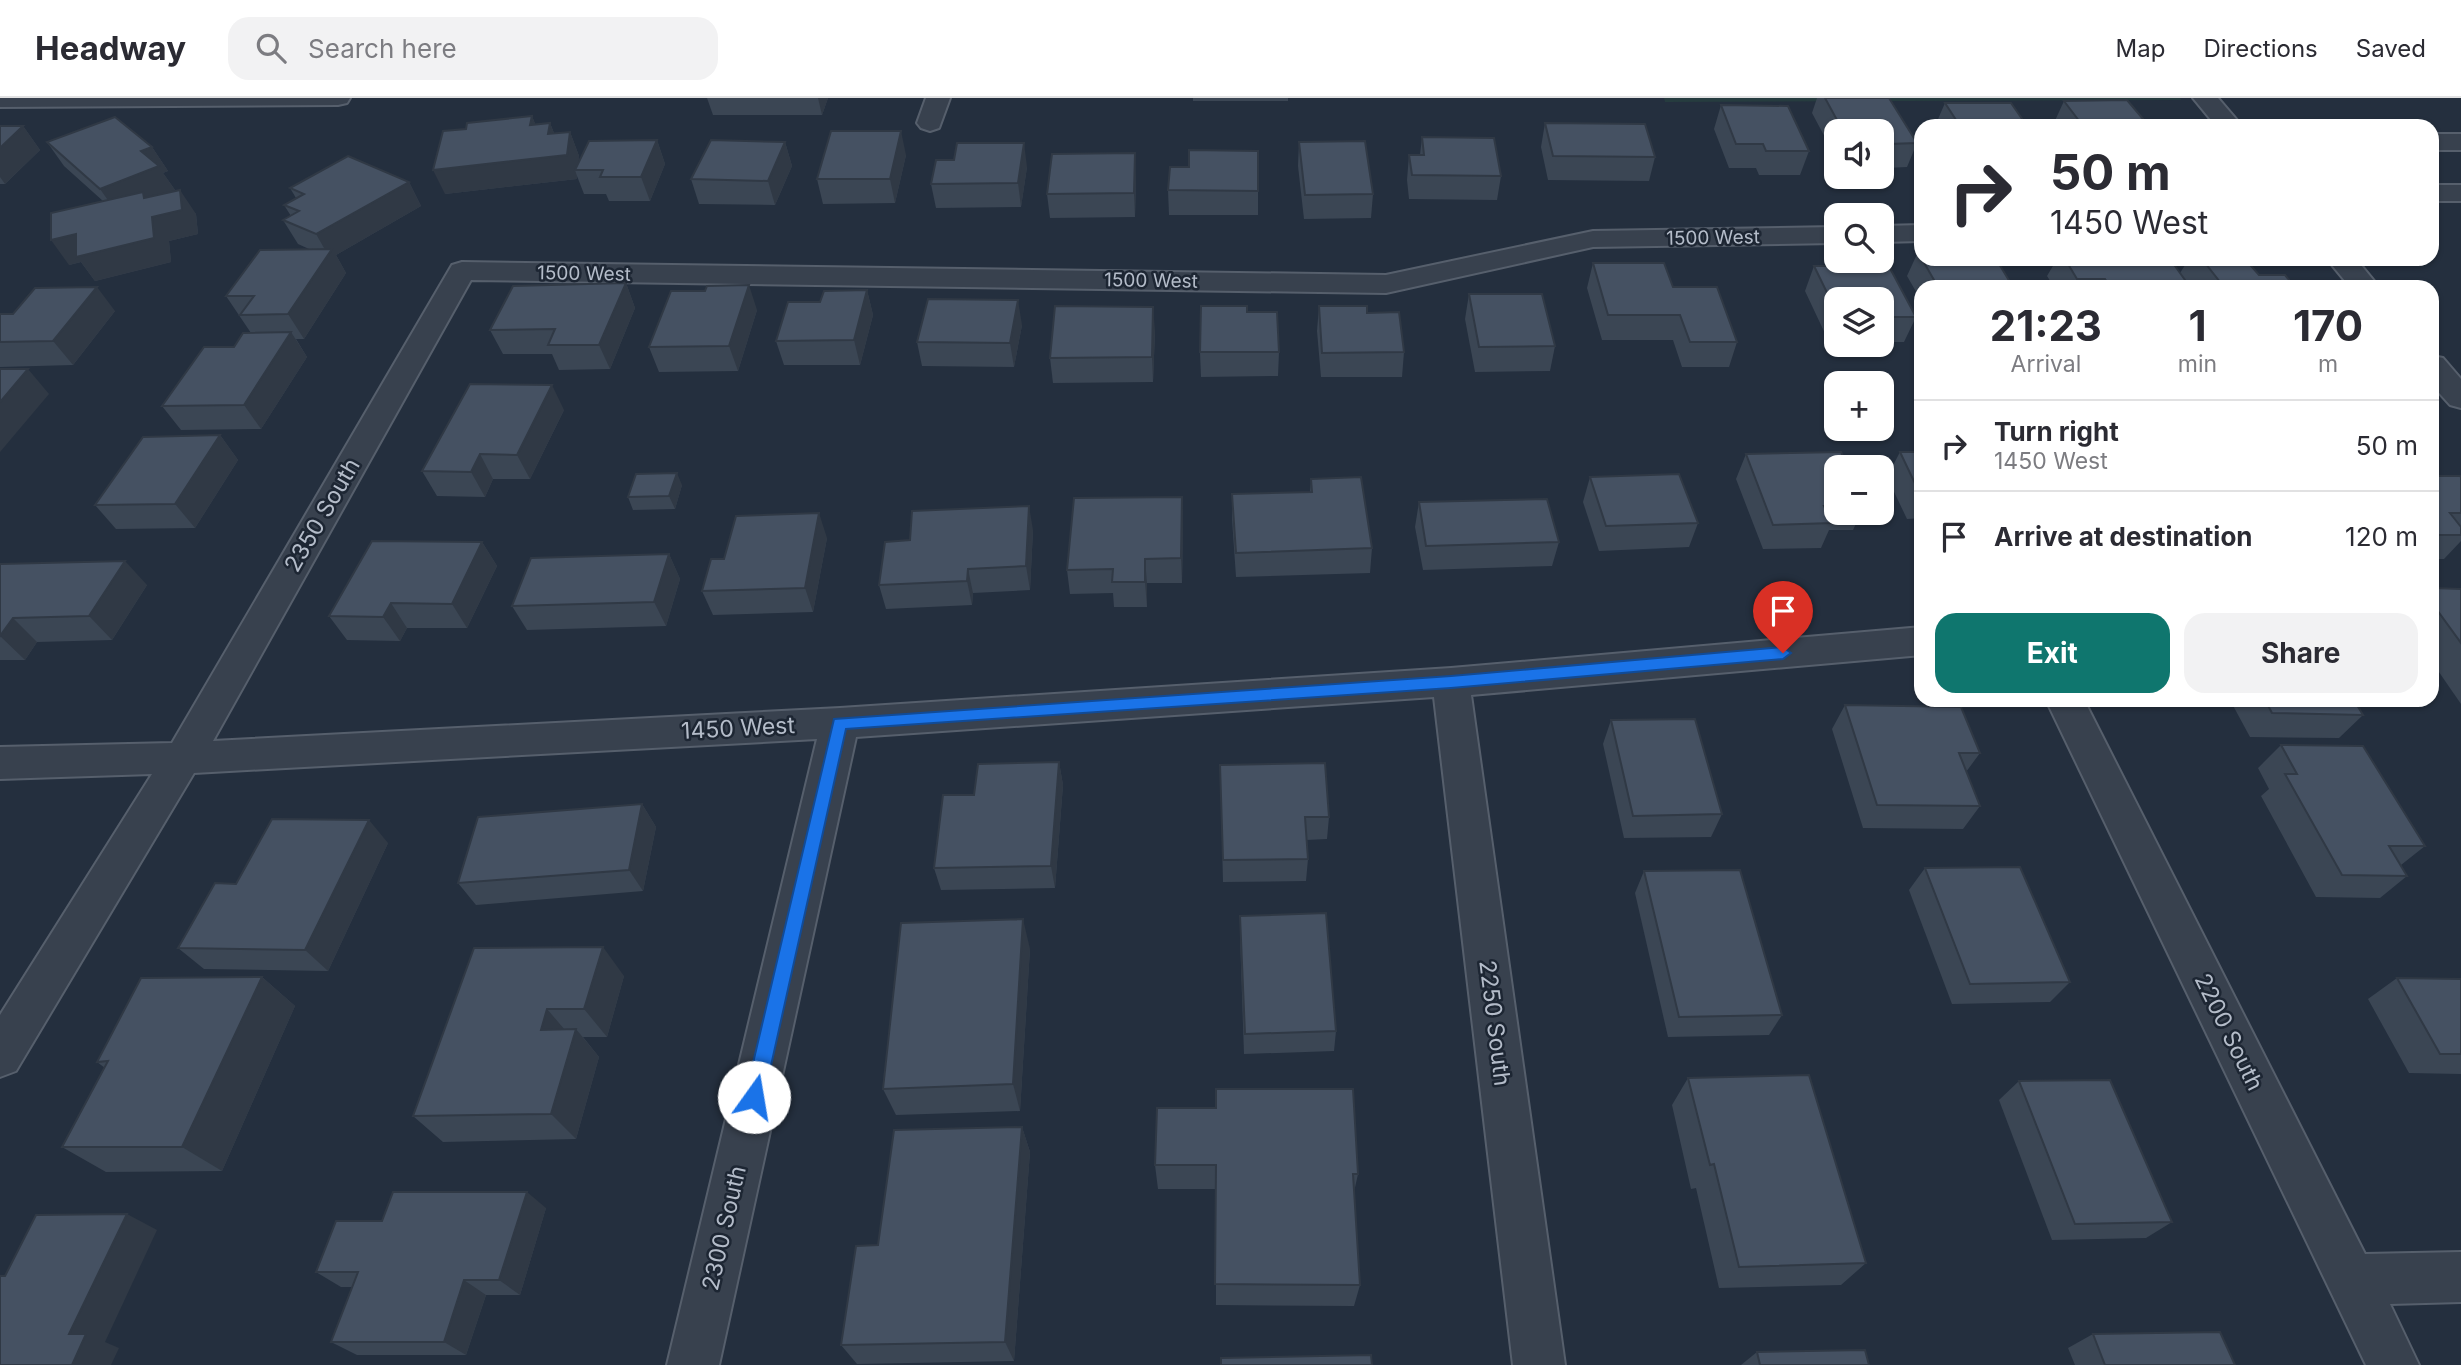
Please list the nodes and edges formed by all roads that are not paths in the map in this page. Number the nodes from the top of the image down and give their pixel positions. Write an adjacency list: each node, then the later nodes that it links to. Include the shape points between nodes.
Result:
1 (338, 98): 4 (street)
2 (938, 98): 6 (street)
3 (2205, 98): 5 (street)
4 (0, 100)
5 (2223, 119)
6 (930, 123)
7 (2439, 142): 8 (street)
8 (2461, 142)
9 (2439, 193): 10 (street)
10 (2461, 193)
11 (1914, 233): 12 (street)
12 (1894, 234)
13 (1824, 235): 15 (street, 1500 West, via 1593,239 1386,284)
14 (2347, 266): 16 (street)
15 (462, 271): 23 (street, 2350 South)
16 (2359, 280)
17 (2439, 373): 18 (street)
18 (2461, 398)
19 (1914, 642): 20 (street, 1450 West)
20 (1451, 682): 22 (street, 1450 West); 29 (street, 2250 South)
21 (2068, 707): 27 (street, 2200 South)
22 (839, 723): 23 (street, 1450 West); 28 (street, 2300 South)
23 (183, 758): 24 (street); 25 (street, 2350 South)
24 (0, 763)
25 (0, 1056)
26 (2461, 1277): 27 (street)
27 (2352, 1280): 30 (street, 2200 South)
28 (693, 1365)
29 (1539, 1365)
30 (2393, 1365)

